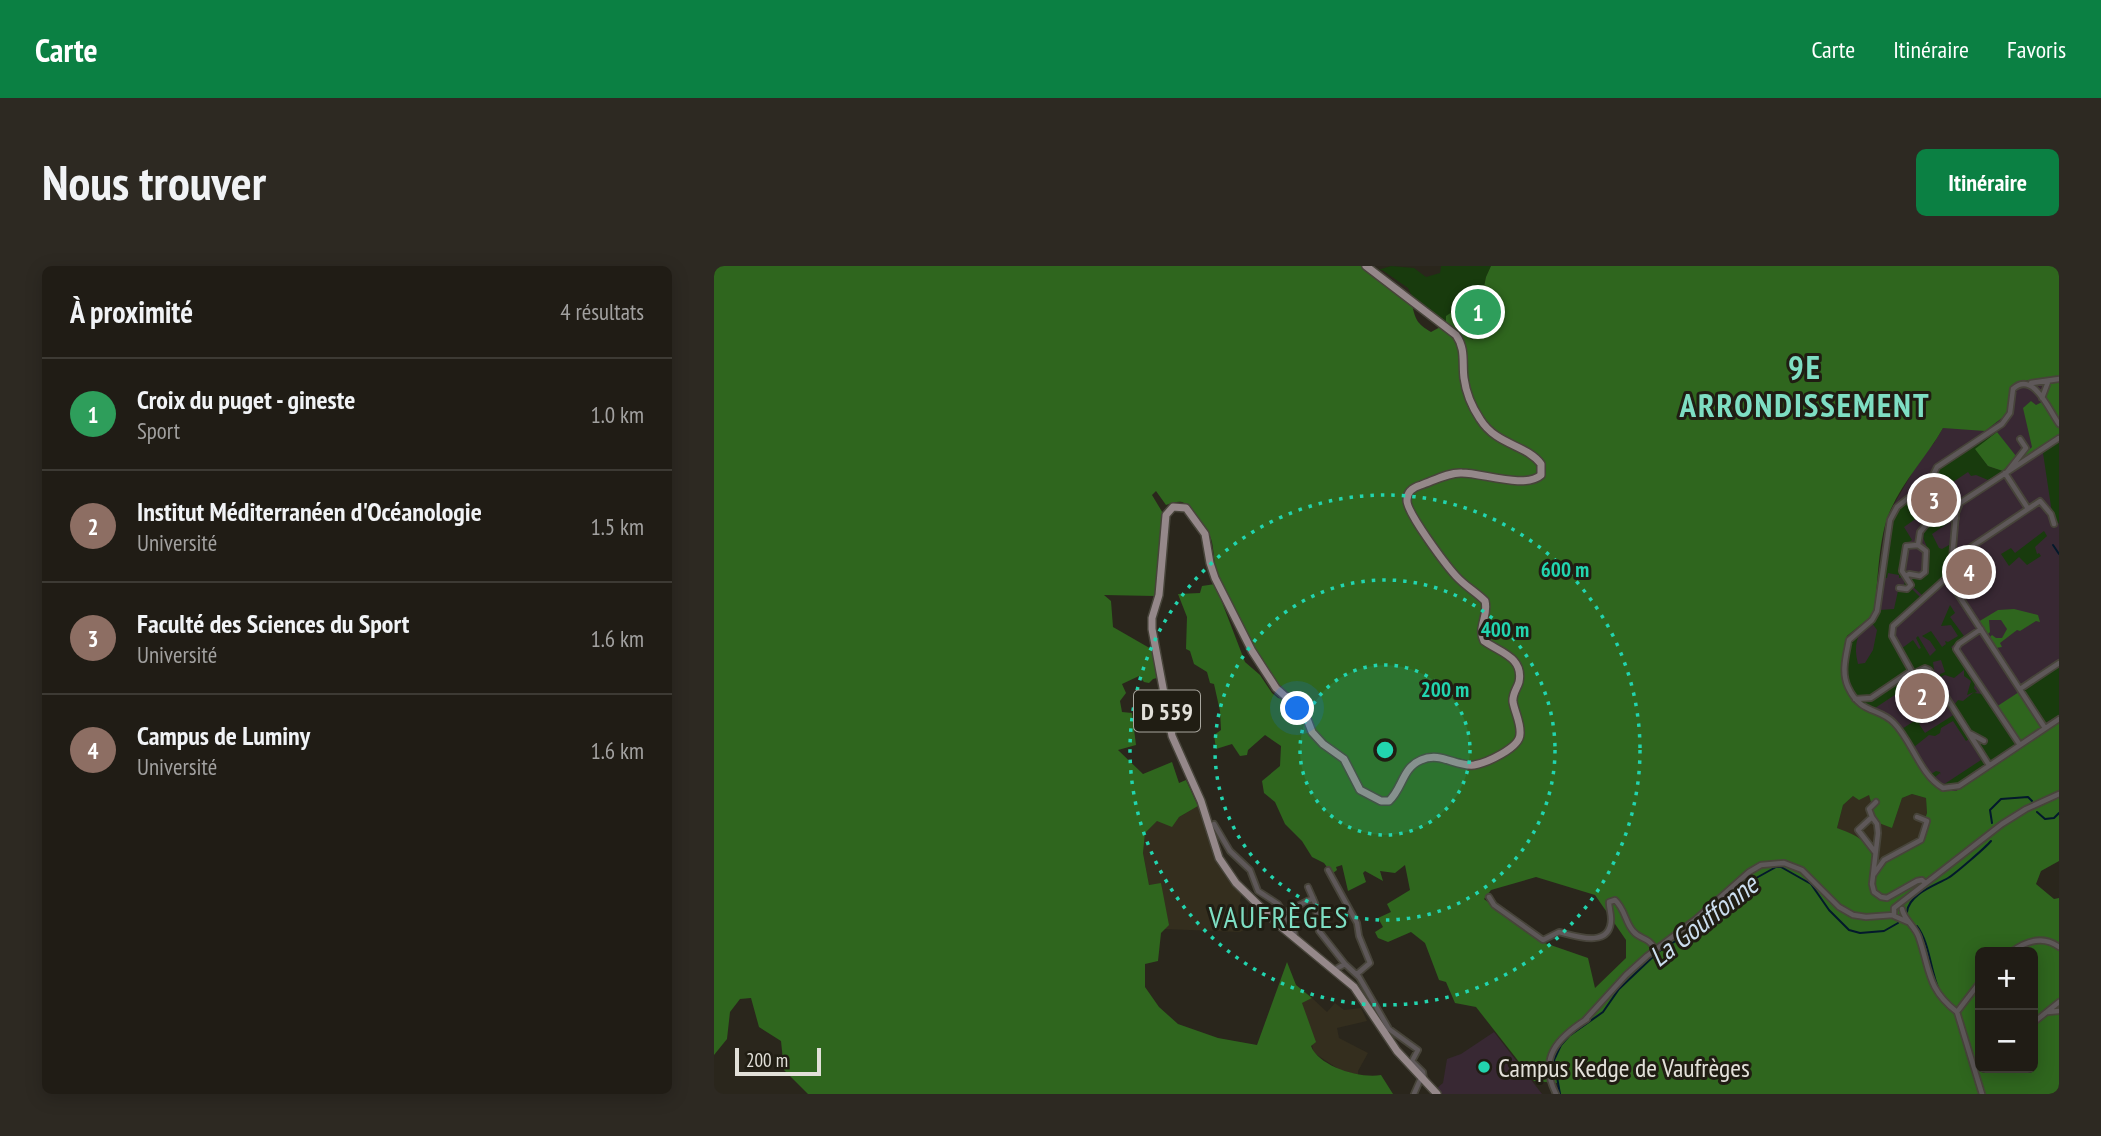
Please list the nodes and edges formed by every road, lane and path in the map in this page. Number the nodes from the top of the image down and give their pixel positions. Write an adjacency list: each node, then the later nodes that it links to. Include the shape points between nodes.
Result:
1 (1366, 266): 40 (main road, D 559, via 1456,335 1463,348 1467,390 1479,418 1498,439 1541,464 1536,479 1458,473 1415,487 1407,499 1423,533 1454,574 1485,601 1480,631 1484,641 1508,654 1518,666 1519,683 1513,698 1520,733 1517,744 1474,765 1444,757 1424,758 1406,771 1389,801 1363,792 1344,759 1316,737 1301,703 1281,693 1272,682 1215,578 1205,534 1185,508 1173,507 1167,515 1152,622 1168,717 1220,859)
2 (2059, 379): 3 (street)
3 (2048, 382): 4 (street); 5 (street)
4 (2030, 383): 5 (street); 22 (street, via 2013,389 2010,413 2002,424 1937,467 1926,489 1891,515 1877,611 1849,639 1844,672)
5 (2042, 399): 6 (street)
6 (2059, 424)
7 (2059, 438): 9 (street)
8 (2020, 439): 9 (street, via 2026,448)
9 (2006, 472): 10 (street); 12 (street, via 1960,503)
10 (2027, 507): 11 (street, via 2042,501 2053,522); 14 (street)
11 (2059, 515)
12 (1956, 518): 13 (street, via 1930,520); 14 (street)
13 (1917, 545): 15 (street, via 1905,549 1902,571); 15 (street, via 1926,551 1924,572)
14 (1952, 559): 16 (street)
15 (1906, 576): 17 (street, via 1910,586)
16 (1950, 579): 18 (street); 20 (street, via 1892,628 1893,639)
17 (1899, 588)
18 (1981, 629): 21 (street); 27 (street, via 1956,649)
19 (2059, 663): 21 (street)
20 (1911, 671): 22 (street, via 1871,698); 25 (street, via 1928,670)
21 (2020, 689): 24 (street)
22 (1856, 699): 28 (street, via 1894,722 1934,782 1943,788 1959,786)
23 (2059, 719): 24 (street)
24 (2045, 728): 27 (street)
25 (1970, 734): 26 (street); 28 (street)
26 (1984, 741)
27 (2020, 745): 28 (street)
28 (1989, 765)
29 (2059, 794): 37 (street, via 2011,818)
30 (1876, 802): 31 (street, via 1869,809)
31 (1872, 817): 34 (street, via 1878,828); 34 (street, via 1858,830)
32 (1917, 817): 36 (street, via 1927,821 1921,840 1884,860)
33 (1214, 824): 38 (street, via 1230,851 1250,870)
34 (1876, 853): 36 (street)
35 (1328, 870): 51 (street, via 1357,923 1370,962)
36 (1874, 875): 37 (street, via 1872,889 1884,898 1919,880)
37 (1926, 884): 43 (street)
38 (1254, 886): 40 (street, via 1248,885); 44 (street)
39 (1308, 887): 42 (street)
40 (1244, 891): 45 (main road, D 559)
41 (1489, 897): 48 (street, via 1543,940 1559,932 1588,939 1603,936 1611,922 1609,902 1615,900 1632,930)
42 (1313, 898): 44 (street); 49 (street, via 1319,931)
43 (1898, 912): 48 (street, via 1853,915 1801,870 1770,863 1749,872); 56 (street, via 1919,938 1934,987)
44 (1284, 913): 45 (street)
45 (1295, 939): 50 (main road, D 559)
46 (2019, 947): 47 (street, via 2039,940)
47 (2059, 947)
48 (1655, 949): 64 (street, via 1555,1046 1549,1071)
49 (1345, 964): 50 (street); 51 (street)
50 (1334, 970): 61 (main road, D 559, via 1358,992 1397,1051)
51 (1357, 974): 61 (street, via 1389,1029 1418,1051 1412,1061 1423,1072)
52 (1975, 988): 56 (street)
53 (2059, 1002): 55 (street)
54 (2059, 1011): 55 (street)
55 (2047, 1012): 57 (street)
56 (1956, 1013): 58 (street)
57 (2038, 1019)
58 (1971, 1058): 59 (street); 60 (street)
59 (1975, 1058)
60 (1974, 1069): 65 (street)
61 (1423, 1079): 62 (street); 63 (main road, D 559)
62 (1414, 1094)
63 (1437, 1094)
64 (1556, 1094)
65 (1982, 1094)

